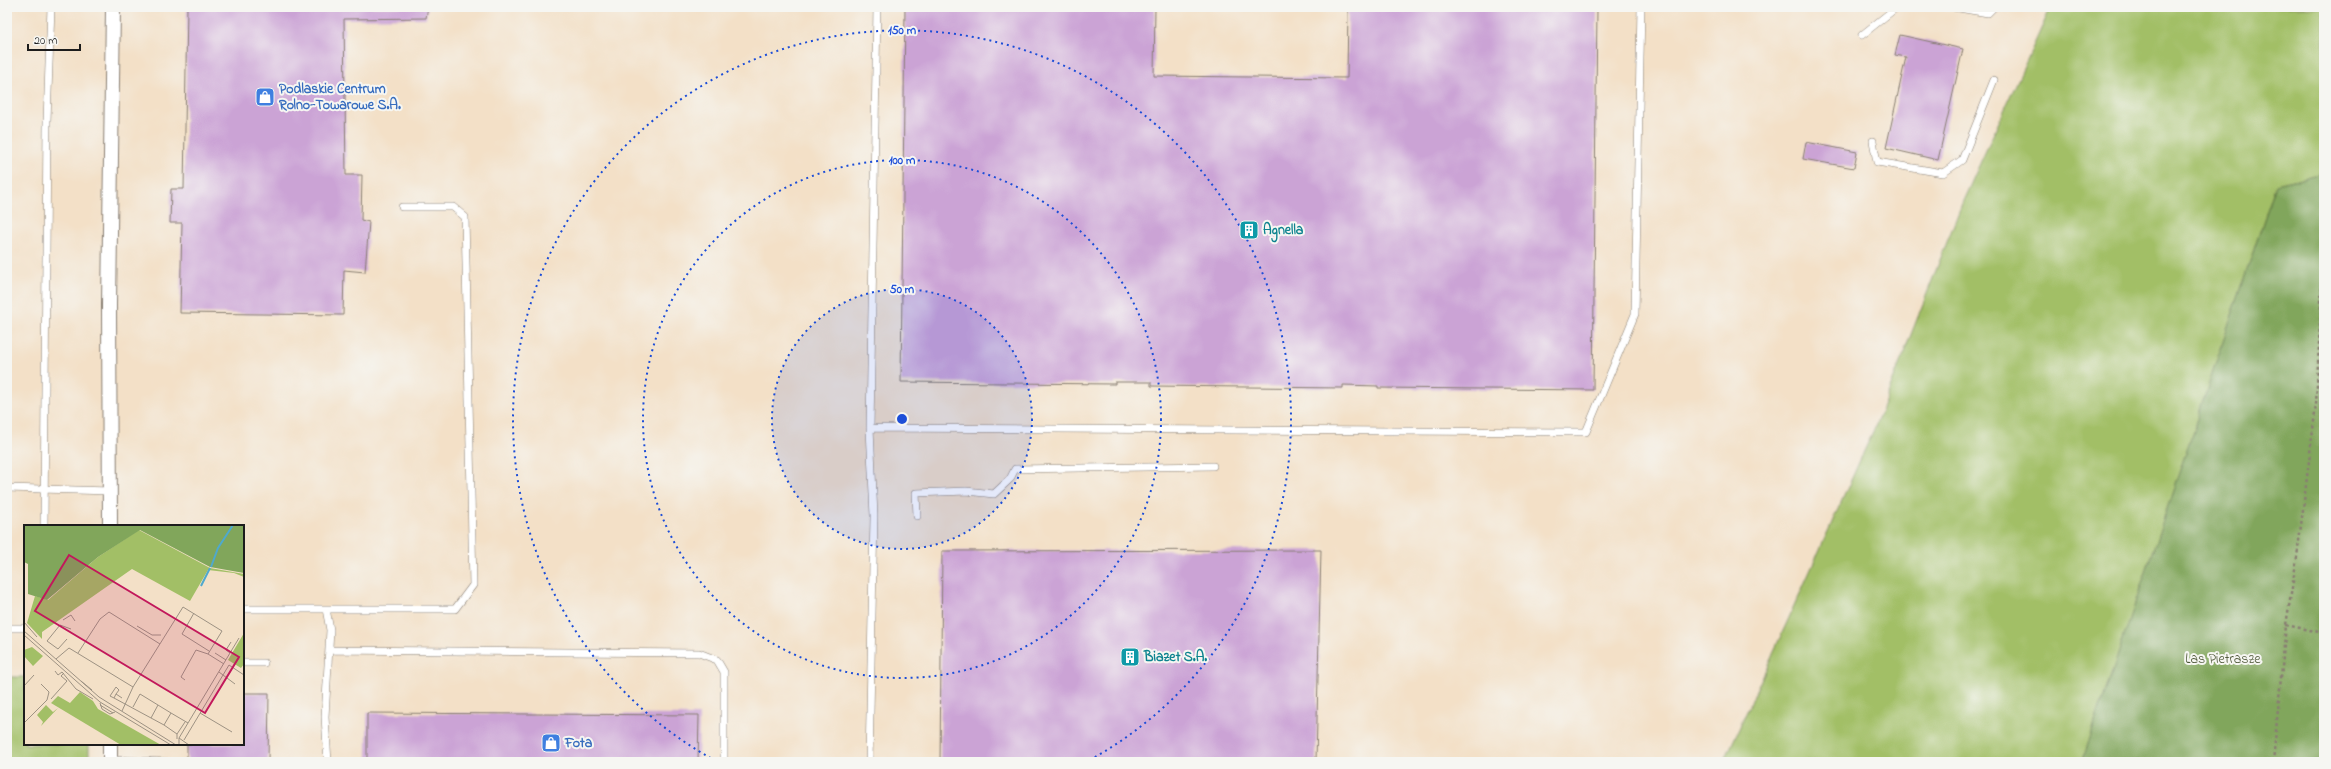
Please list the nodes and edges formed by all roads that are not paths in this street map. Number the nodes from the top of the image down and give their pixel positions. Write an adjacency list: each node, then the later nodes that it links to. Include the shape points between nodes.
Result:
1 (51, 7): 15 (lane, via 47,121)
2 (113, 7): 16 (street, via 109,304)
3 (877, 7): 12 (lane)
4 (1641, 7): 12 (lane, via 1635,314 1586,432)
5 (1897, 7): 8 (lane)
6 (1953, 7): 7 (lane, via 1988,13)
7 (1994, 7)
8 (1862, 35)
9 (1994, 80): 10 (lane, via 1962,160 1943,173 1877,162)
10 (1873, 141)
11 (402, 207): 21 (lane, via 453,207 465,217 473,585 455,609)
12 (870, 428): 32 (lane, via 874,516)
13 (1213, 466): 17 (lane, via 1015,469 1010,479 994,494 966,491 916,493)
14 (7, 488): 15 (lane)
15 (44, 491): 16 (lane); 18 (lane)
16 (110, 491): 19 (street)
17 (917, 516)
18 (44, 525)
19 (110, 525)
20 (244, 609): 21 (lane)
21 (326, 609): 24 (lane)
22 (7, 628): 23 (lane)
23 (24, 628)
24 (330, 650): 30 (lane, via 325,717); 31 (lane, via 699,653 717,660 724,672)
25 (244, 663): 26 (lane)
26 (264, 663)
27 (110, 745): 28 (street)
28 (110, 761): 29 (lane)
29 (169, 762)
30 (328, 762)
31 (724, 762)
32 (868, 762)

